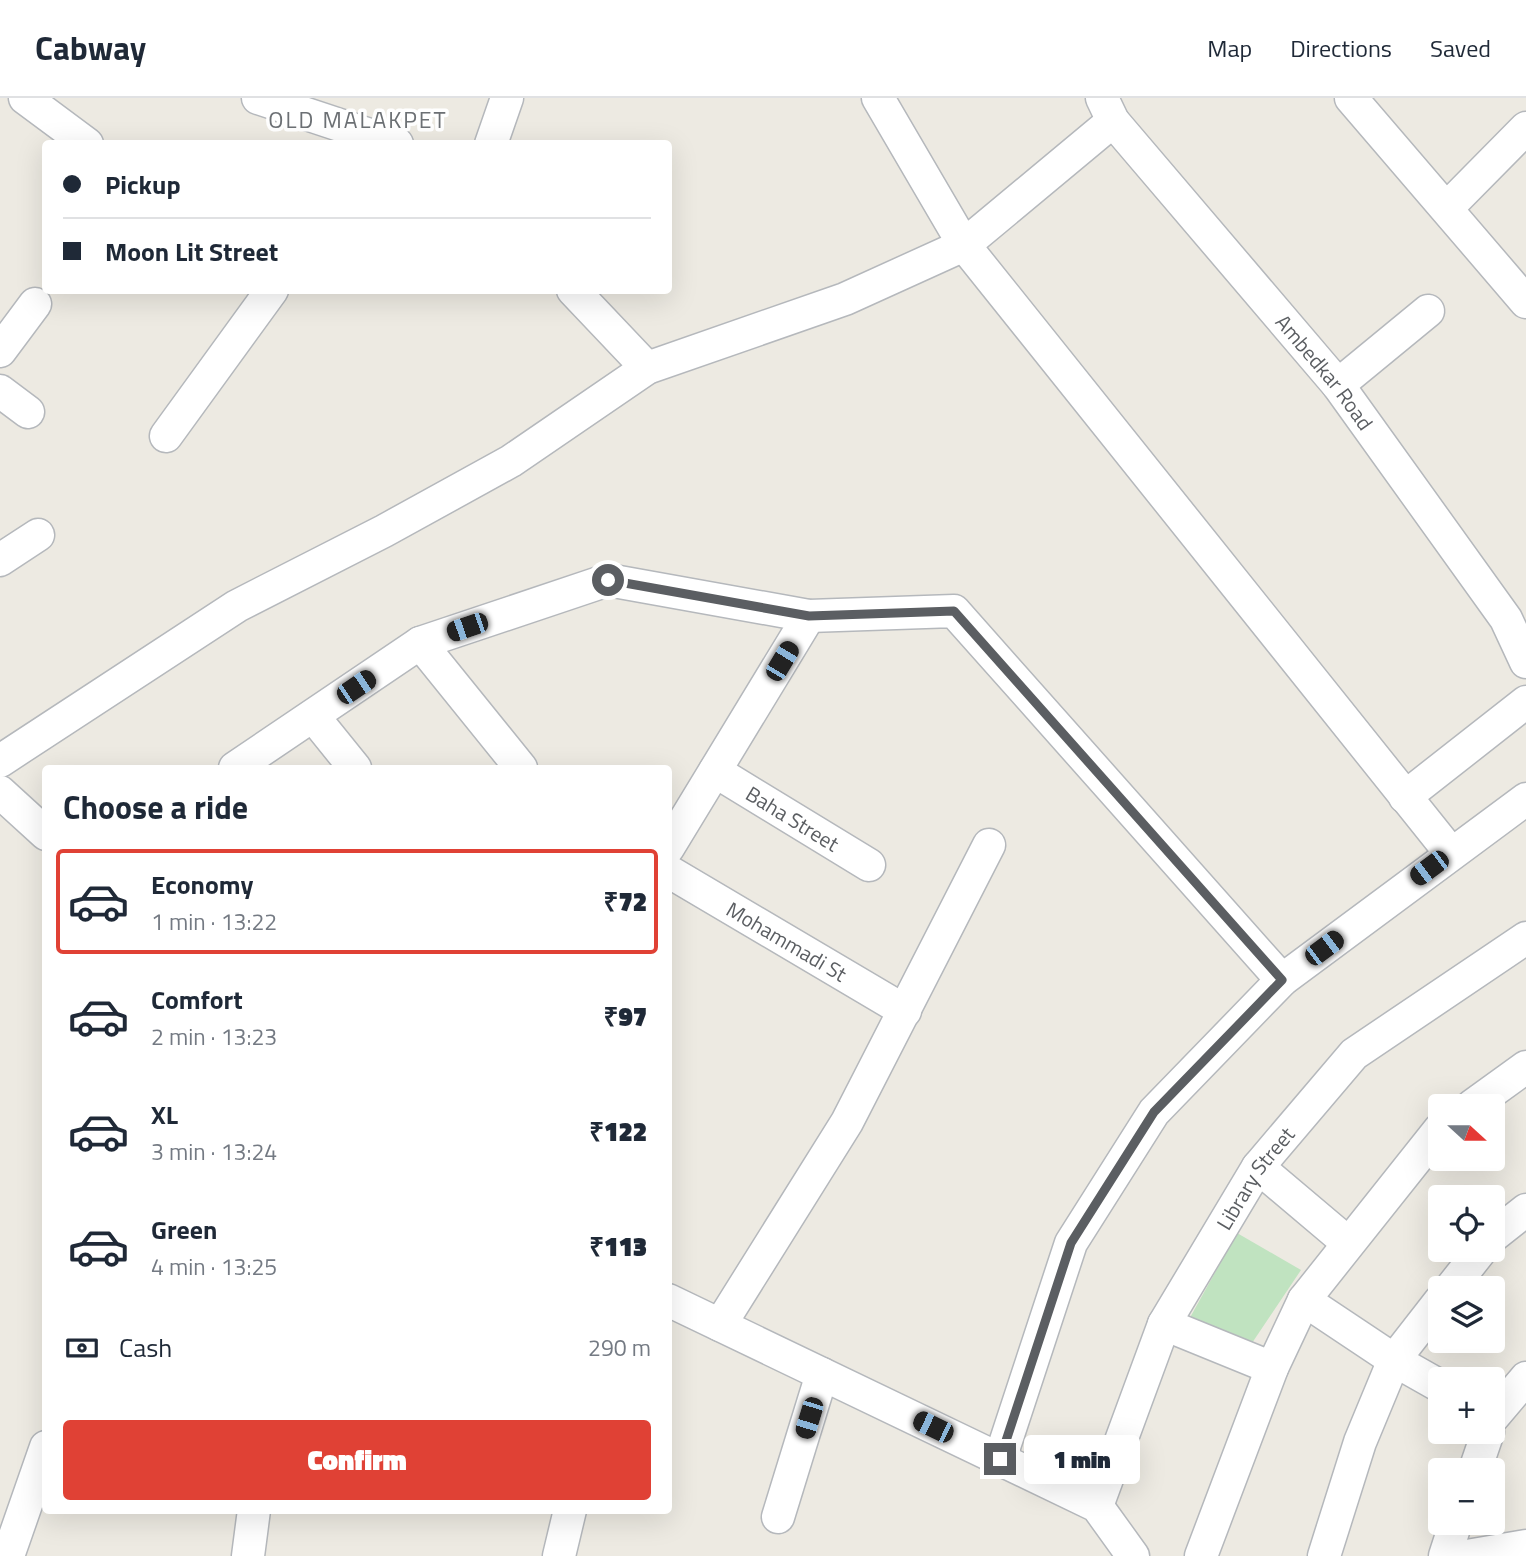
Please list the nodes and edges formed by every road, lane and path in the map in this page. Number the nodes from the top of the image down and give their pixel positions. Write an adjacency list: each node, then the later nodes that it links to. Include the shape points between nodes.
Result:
1 (25, 98): 8 (street)
2 (258, 98): 9 (street)
3 (507, 98): 10 (street)
4 (878, 98): 12 (street)
5 (1351, 98): 11 (street)
6 (1107, 109): 12 (street); 20 (street, Ambedkar Road)
7 (1526, 128): 11 (street)
8 (82, 140)
9 (385, 140)
10 (492, 140)
11 (1448, 207): 15 (street)
12 (964, 245): 19 (street, via 845,299); 38 (street)
13 (269, 294): 23 (street)
14 (577, 294): 19 (street)
15 (1526, 302)
16 (35, 304): 18 (street)
17 (1428, 311): 20 (street)
18 (0, 351)
19 (647, 368): 32 (street, via 511,461 237,606)
20 (1338, 386): 26 (street, Ambedkar Road)
21 (0, 391): 22 (street)
22 (28, 412)
23 (166, 436)
24 (38, 536): 25 (street)
25 (0, 560)
26 (1516, 614): 29 (street, Ambedkar Road)
27 (809, 616): 28 (street, via 608,580); 36 (street); 47 (street, via 954,611)
28 (420, 643): 31 (street); 35 (street)
29 (1526, 662)
30 (1526, 702): 38 (street)
31 (313, 716): 33 (street); 34 (street)
32 (0, 761)
33 (240, 765)
34 (353, 765)
35 (519, 765)
36 (715, 772): 41 (street); 44 (street, Baha Street)
37 (0, 792): 40 (street)
38 (1405, 797): 43 (street)
39 (1526, 799): 43 (street)
40 (42, 830)
41 (672, 842)
42 (989, 845): 48 (street)
43 (1450, 852): 47 (street)
44 (869, 865)
45 (672, 873): 48 (street, Mohammadi St)
46 (1526, 937): 52 (street, Library Street, via 1354,1054)
47 (1282, 980): 70 (street, via 1154,1112 1071,1243)
48 (905, 1011): 62 (street, via 847,1122)
49 (1526, 1067): 50 (street)
50 (1489, 1094)
51 (1428, 1144): 55 (street)
52 (1258, 1167): 55 (street); 61 (street, Library Street)
53 (1526, 1209): 54 (street)
54 (1505, 1226)
55 (1348, 1243): 58 (street)
56 (1472, 1262): 57 (street)
57 (1460, 1276)
58 (1304, 1300): 63 (street); 64 (street)
59 (672, 1302): 62 (street)
60 (1428, 1316): 63 (street)
61 (1164, 1324): 64 (street); 71 (street, Library Street)
62 (720, 1325): 65 (street)
63 (1394, 1360): 67 (street); 82 (street, via 1360,1442)
64 (1272, 1367): 81 (street)
65 (822, 1374): 70 (street); 74 (street)
66 (1526, 1378): 68 (street)
67 (1428, 1379)
68 (1505, 1402)
69 (42, 1458): 77 (street)
70 (1000, 1459): 71 (street)
71 (1097, 1506): 80 (street)
72 (253, 1514): 78 (street)
73 (569, 1514): 79 (street)
74 (778, 1517)
75 (1452, 1535): 83 (street)
76 (1526, 1546): 84 (street)
77 (8, 1556)
78 (248, 1556)
79 (559, 1556)
80 (1133, 1556)
81 (1201, 1556)
82 (1324, 1556)
83 (1445, 1556)
84 (1467, 1556)

